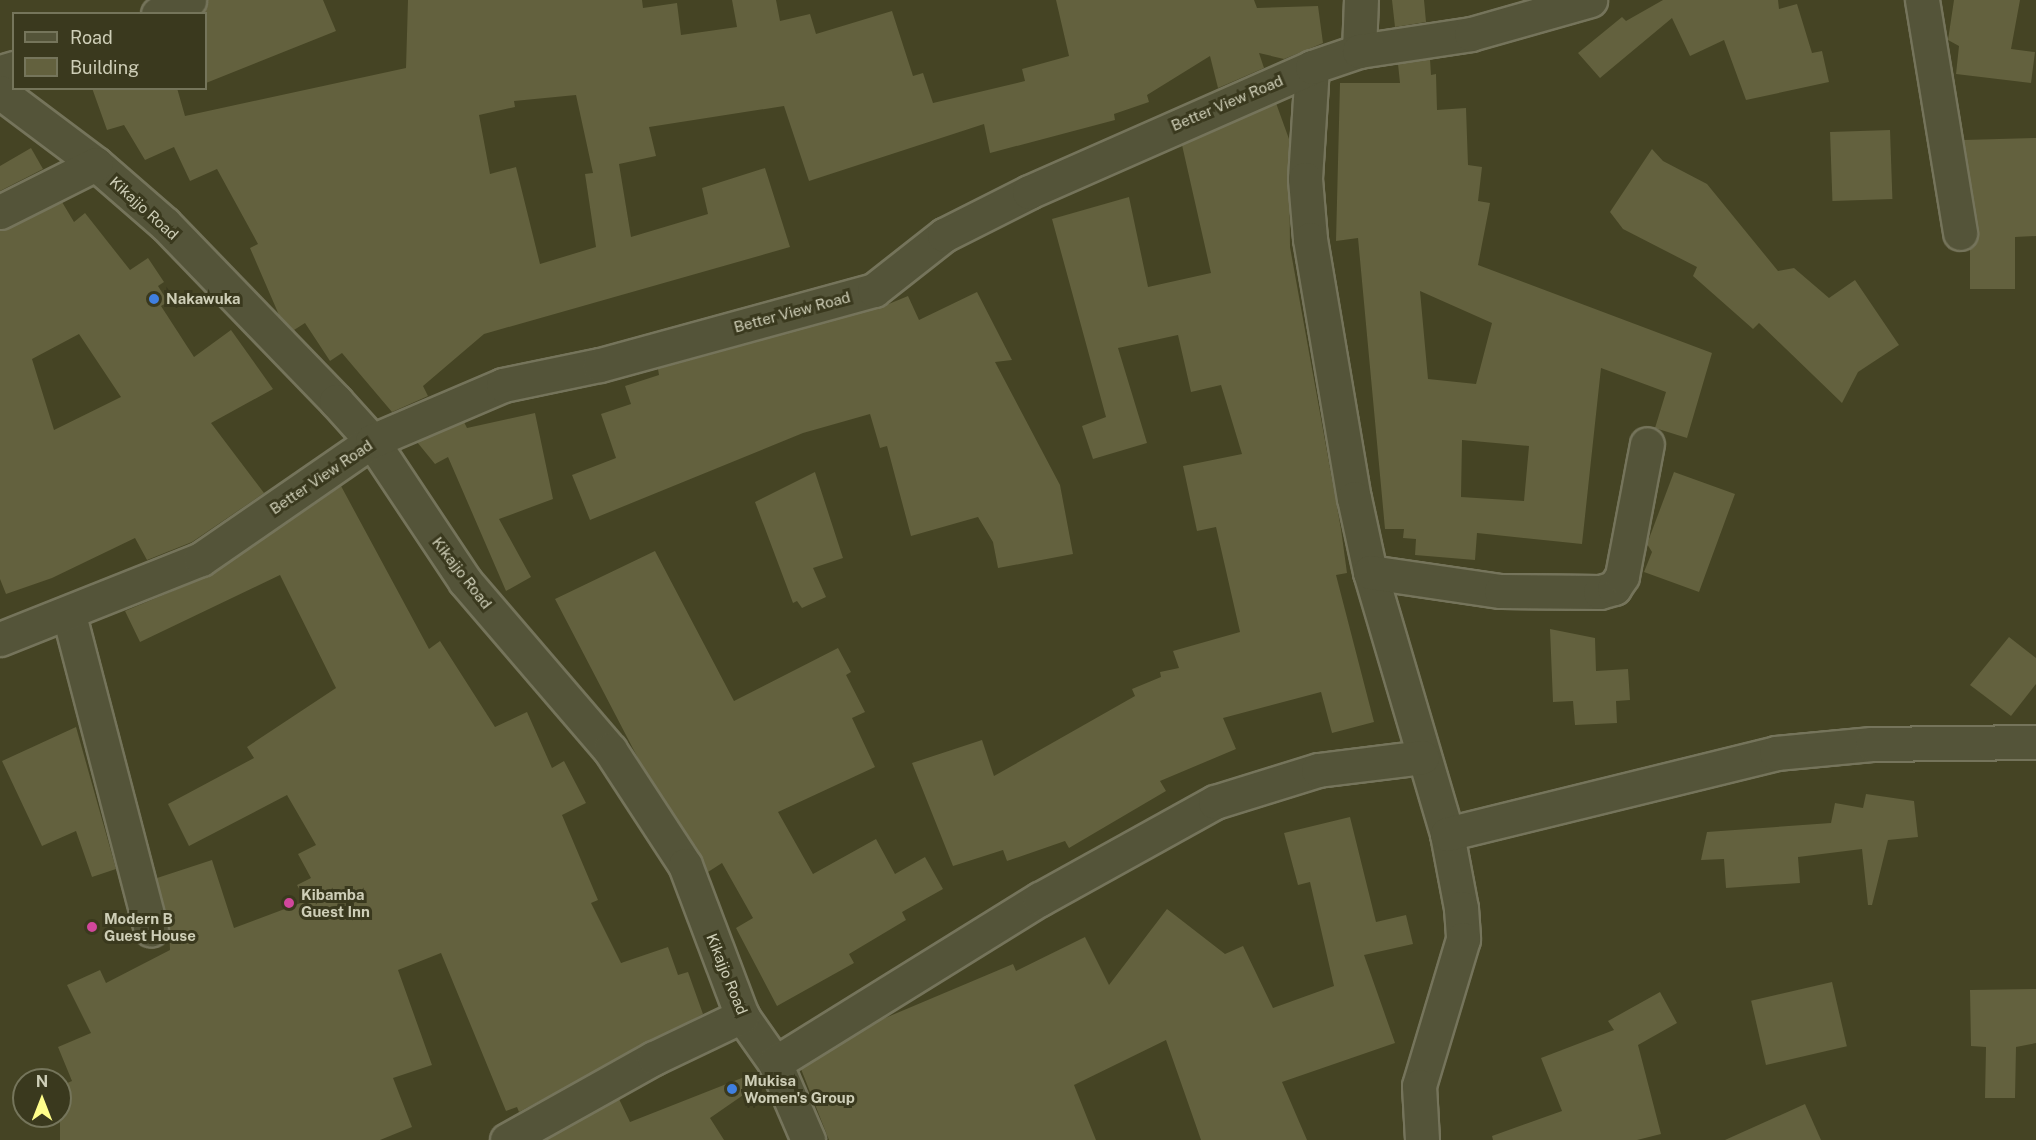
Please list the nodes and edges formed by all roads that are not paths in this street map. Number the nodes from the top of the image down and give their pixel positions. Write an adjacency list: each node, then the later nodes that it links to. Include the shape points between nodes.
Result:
1 (189, 0): 5 (street)
2 (1361, 0): 6 (street)
3 (1590, 0): 6 (street, Better View Road, via 1471,34)
4 (1922, 0): 11 (street)
5 (162, 12)
6 (1359, 51): 7 (street, Better View Road)
7 (1312, 67): 12 (street, Better View Road, via 1029,192 944,235 874,290 600,365 503,385); 14 (street, via 1305,179 1310,239)
8 (0, 92): 9 (street, Kikajjo Road)
9 (96, 164): 10 (street); 12 (street, Kikajjo Road, via 165,224)
10 (0, 212)
11 (1960, 234)
12 (372, 441): 15 (street, Better View Road, via 201,559); 21 (street, Kikajjo Road, via 465,581 610,750 651,807 685,865)
13 (1647, 444): 14 (street, via 1622,576 1614,588 1600,592 1501,591)
14 (1370, 572): 18 (street)
15 (69, 615): 16 (street, Better View Road); 20 (street)
16 (0, 639)
17 (2036, 742): 19 (street, via 1872,744 1776,753)
18 (1422, 757): 19 (street); 22 (street, via 1318,770 1215,802 1040,898)
19 (1448, 834): 25 (street, via 1463,939 1419,1086)
20 (151, 929)
21 (742, 1016): 22 (street, Kikajjo Road); 23 (street, via 654,1058)
22 (776, 1063): 24 (street, Kikajjo Road)
23 (507, 1140)
24 (808, 1140)
25 (1422, 1140)

